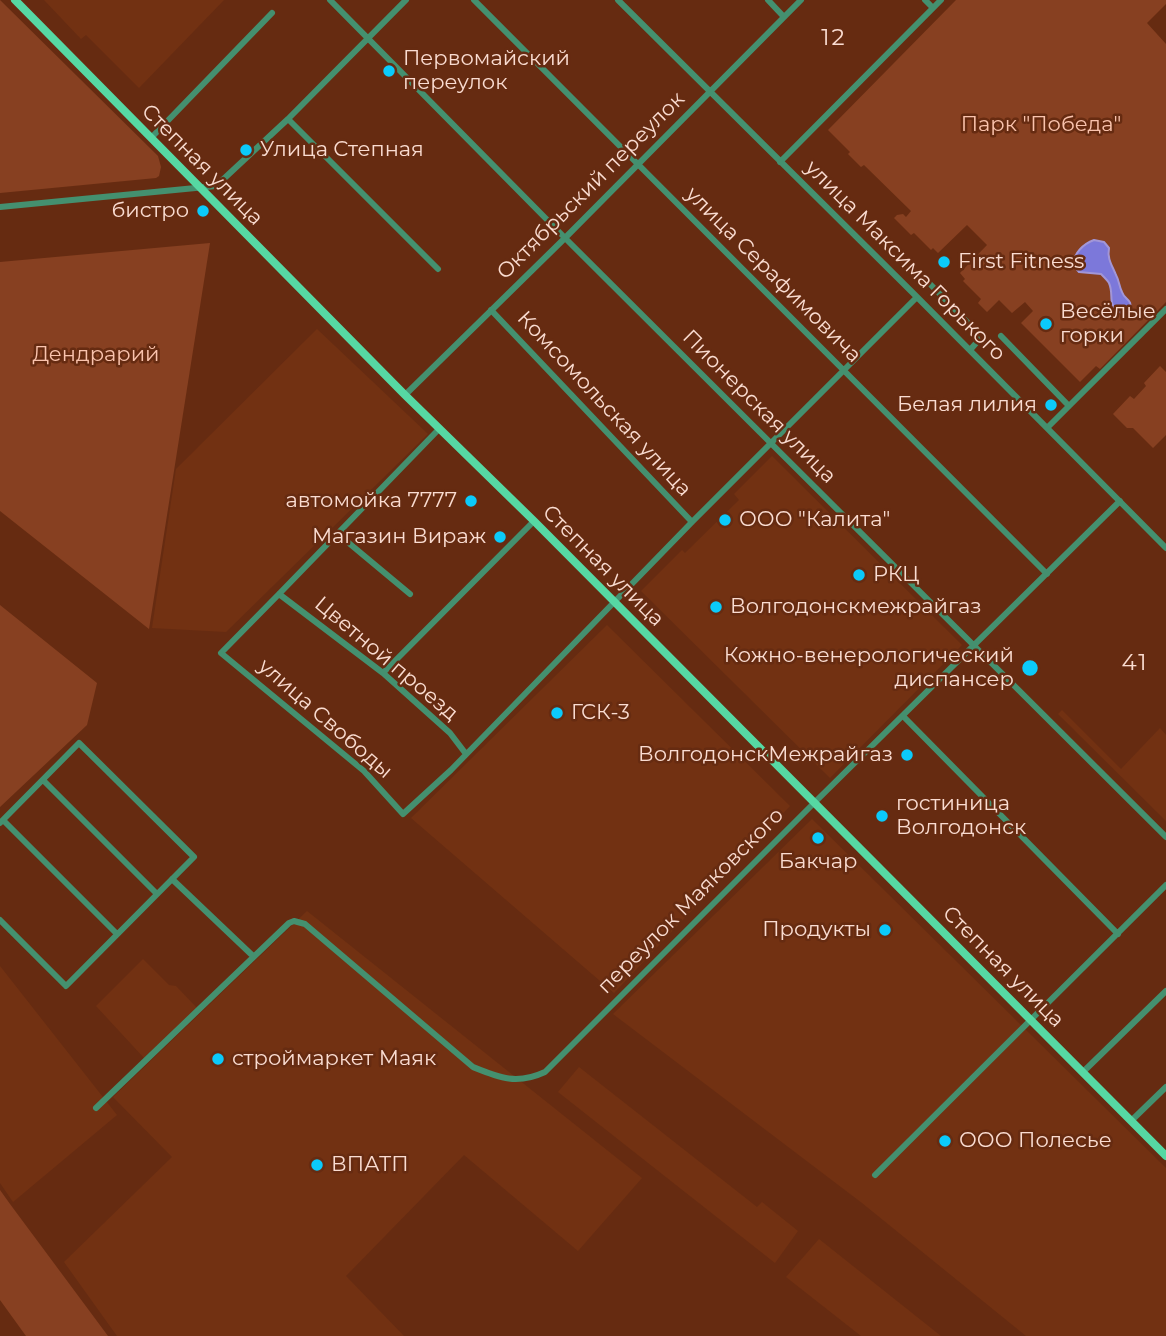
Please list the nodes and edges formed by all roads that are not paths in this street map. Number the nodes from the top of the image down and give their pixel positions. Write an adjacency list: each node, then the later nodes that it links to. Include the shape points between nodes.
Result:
1 (15, 0): 16 (main road, Степная улица)
2 (406, 0): 13 (street)
3 (474, 0): 18 (street, улица Серафимовича)
4 (618, 0): 14 (street, улица Максима Горького)
5 (768, 0): 12 (street)
6 (801, 0): 12 (street, Октябрьский переулок)
7 (925, 0): 10 (street)
8 (941, 0): 10 (street)
9 (333, 1): 13 (street, Пионерская улица)
10 (933, 8): 17 (street)
11 (272, 13): 16 (street)
12 (784, 17): 14 (street, Октябрьский переулок)
13 (368, 39): 15 (street); 21 (street, Пионерская улица)
14 (711, 91): 17 (street, улица Максима Горького); 18 (street, Октябрьский переулок)
15 (288, 119): 19 (street, via 216,186); 22 (street)
16 (151, 138): 19 (main road, Степная улица)
17 (780, 162): 24 (street, улица Максима Горького)
18 (637, 164): 21 (street, Октябрьский переулок); 29 (street, улица Серафимовича)
19 (201, 187): 20 (street); 30 (main road, Степная улица)
20 (0, 207)
21 (565, 238): 26 (street, Октябрьский переулок); 34 (street, Пионерская улица)
22 (438, 268)
23 (931, 285): 28 (street, via 972,327 978,341)
24 (917, 297): 28 (street, улица Максима Горького); 29 (street)
25 (1166, 309): 31 (street)
26 (491, 310): 30 (street, Октябрьский переулок); 37 (street, Комсомольская улица)
27 (1001, 336): 31 (street)
28 (970, 350): 32 (street, улица Максима Горького)
29 (843, 371): 34 (street); 40 (street, улица Серафимовича)
30 (405, 395): 33 (main road, Степная улица)
31 (1069, 406): 32 (street)
32 (1048, 428): 35 (street, улица Максима Горького)
33 (439, 429): 36 (main road, Степная улица); 38 (street)
34 (771, 443): 37 (street); 44 (street, Пионерская улица)
35 (1120, 501): 39 (street, улица Максима Горького); 40 (street, переулок Маяковского)
36 (534, 521): 43 (main road, Степная улица); 45 (street)
37 (692, 522): 43 (street)
38 (338, 534): 41 (street); 42 (street)
39 (1166, 548)
40 (1047, 574): 44 (street, переулок Маяковского)
41 (279, 594): 45 (street, Цветной проезд); 47 (street, улица Свободы, via 221,653 364,771 403,814)
42 (410, 594)
43 (614, 602): 47 (street); 49 (main road, Степная улица)
44 (975, 645): 46 (street, переулок Маяковского); 51 (street, Пионерская улица)
45 (383, 673): 47 (street, Цветной проезд, via 450,733)
46 (903, 716): 49 (street, переулок Маяковского); 57 (street)
47 (466, 754)
48 (43, 780): 50 (street); 52 (street, via 79,743 194,857); 54 (street)
49 (814, 803): 58 (street, переулок Маяковского, via 545,1072 533,1077 507,1079 473,1067 305,924 289,923); 60 (main road, Степная улица)
50 (1, 822): 56 (street)
51 (1166, 837)
52 (172, 879): 54 (street); 58 (street)
53 (1166, 886): 57 (street)
54 (157, 894): 56 (street)
55 (0, 920): 56 (street, via 66,986)
56 (117, 934)
57 (1118, 934): 60 (street)
58 (253, 956): 63 (street, переулок Маяковского)
59 (1166, 991): 61 (street)
60 (1031, 1020): 61 (main road, Степная улица); 66 (street)
61 (1083, 1072): 64 (main road, Степная улица)
62 (1166, 1087): 64 (street)
63 (96, 1108)
64 (1131, 1121): 65 (main road, Степная улица)
65 (1166, 1156)
66 (875, 1175)

